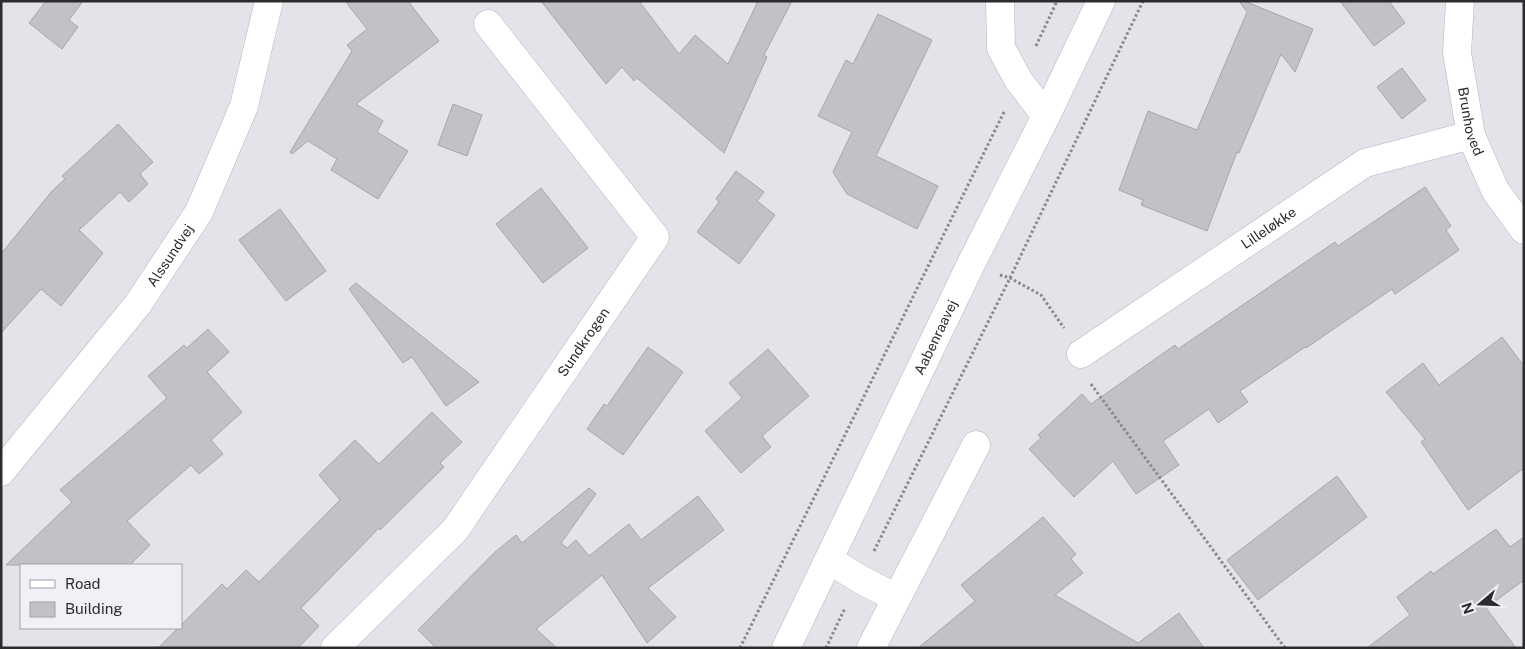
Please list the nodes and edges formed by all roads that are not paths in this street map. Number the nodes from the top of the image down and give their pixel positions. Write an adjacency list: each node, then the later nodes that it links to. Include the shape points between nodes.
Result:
1 (269, 1): 11 (street, Alssundvej, via 244,106 199,212 138,304)
2 (1000, 1): 6 (street, via 1000,48 1019,81)
3 (1101, 1): 6 (street, Aabenraavej)
4 (1460, 1): 7 (street, Brunhoved, via 1457,54)
5 (488, 24): 14 (street, Sundkrogen, via 654,237 455,530)
6 (1046, 116): 12 (street, Aabenraavej)
7 (1471, 135): 8 (street, Brunhoved, via 1495,190); 9 (street, Lilleløkke, via 1365,163)
8 (1524, 230)
9 (1081, 354)
10 (976, 445): 13 (street)
11 (1, 472)
12 (829, 560): 13 (street); 15 (street, Aabenraavej)
13 (896, 598): 16 (street)
14 (335, 648)
15 (786, 648)
16 (871, 648)

